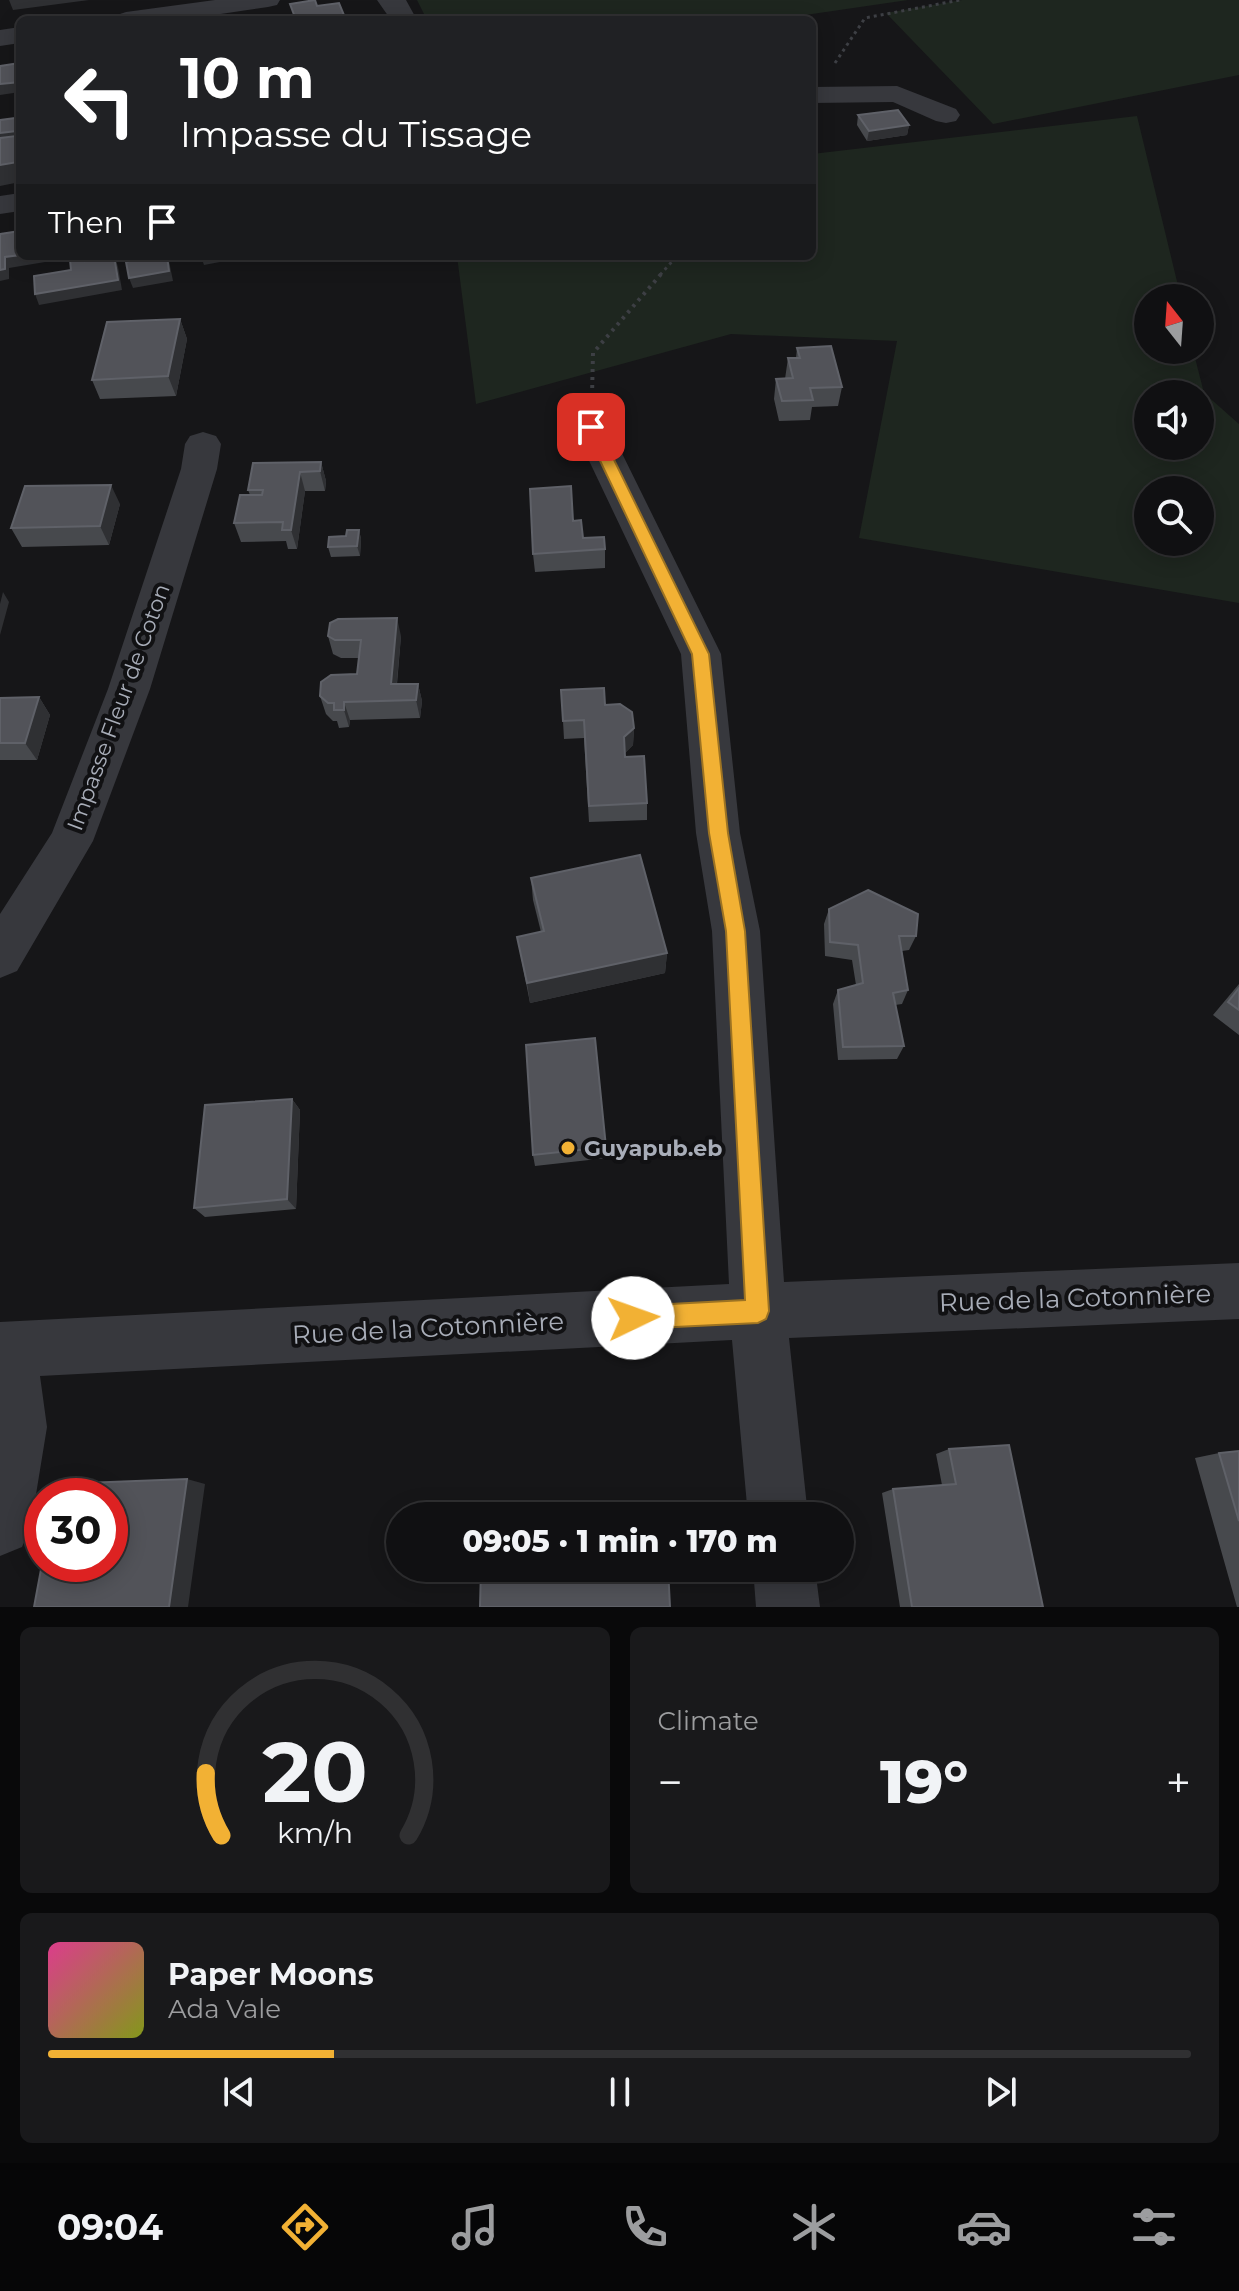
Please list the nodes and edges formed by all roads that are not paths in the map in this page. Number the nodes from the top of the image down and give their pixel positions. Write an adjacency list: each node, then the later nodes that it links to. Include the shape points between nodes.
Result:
1 (268, 0): 3 (street)
2 (389, 0): 4 (street)
3 (154, 16)
4 (402, 16)
5 (817, 95): 6 (street, via 897,94)
6 (946, 115)
7 (591, 427): 11 (street, via 701,654 718,833 736,931)
8 (203, 444): 9 (street, Impasse Fleur de Coton, via 129,689 71,841)
9 (0, 956)
10 (1239, 1291): 11 (street, Rue de la Cotonnière)
11 (758, 1311): 12 (street, Rue de la Cotonnière); 13 (street)
12 (4, 1350): 14 (street, via 18,1427)
13 (777, 1502)
14 (0, 1525)
15 (785, 1582): 16 (street)
16 (788, 1607)

